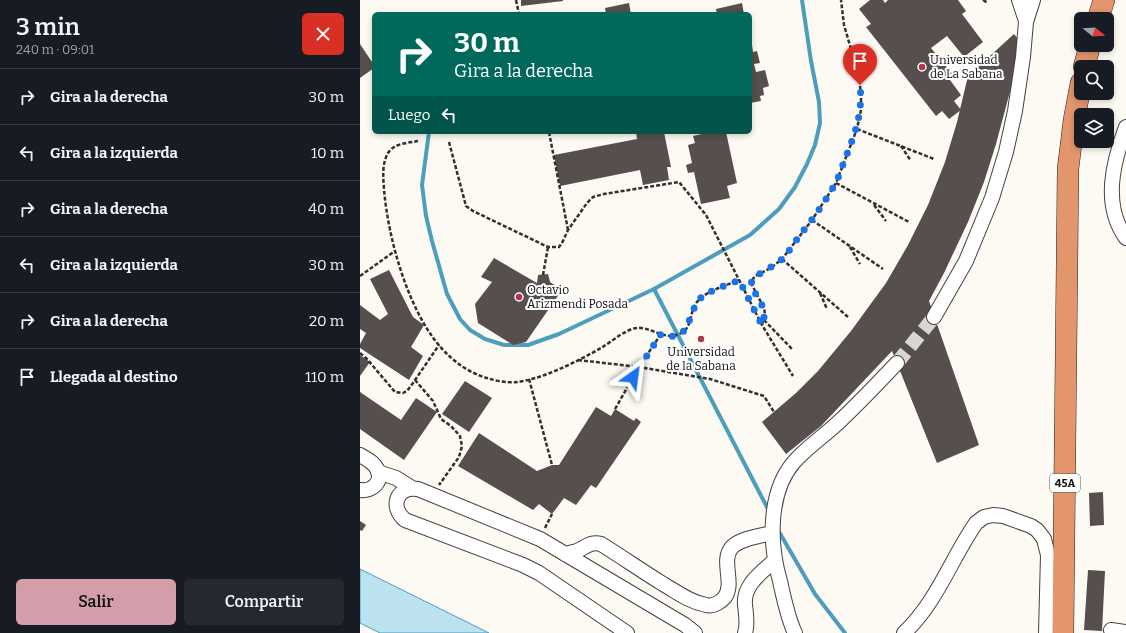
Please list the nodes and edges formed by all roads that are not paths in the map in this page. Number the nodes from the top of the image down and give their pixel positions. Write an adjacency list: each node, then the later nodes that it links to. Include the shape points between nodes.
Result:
1 (1019, 0): 5 (lane)
2 (1033, 0): 5 (lane)
3 (1104, 0): 4 (highway)
4 (1100, 12)
5 (1026, 22): 9 (lane, via 1015,111 992,198 966,261)
6 (1078, 100): 26 (highway, 45A, via 1068,169)
7 (1126, 127): 8 (lane, via 1112,173 1112,205 1119,229)
8 (1126, 238)
9 (934, 317)
10 (897, 363): 15 (lane, via 842,420 795,461 786,473 776,498)
11 (360, 455): 12 (lane, via 374,465)
12 (378, 472): 13 (lane, via 396,478); 14 (lane, via 375,486 368,490)
13 (412, 488): 16 (lane, via 540,540); 20 (lane, via 404,491 396,501 398,513 405,520 539,573)
14 (360, 490)
15 (772, 530): 16 (lane, via 738,542 732,548 727,563 728,591 725,598 717,604 708,606 685,597 601,544 590,544); 17 (lane)
16 (565, 554): 21 (lane)
17 (774, 561): 22 (lane, via 749,587 745,602); 23 (lane)
18 (1111, 630): 19 (lane)
19 (1126, 632)
20 (627, 633)
21 (695, 633)
22 (745, 633)
23 (795, 633)
24 (904, 633): 25 (lane, via 930,603 976,523 984,517 993,515 1031,526 1044,539 1048,555)
25 (1046, 633)
26 (1063, 633)

